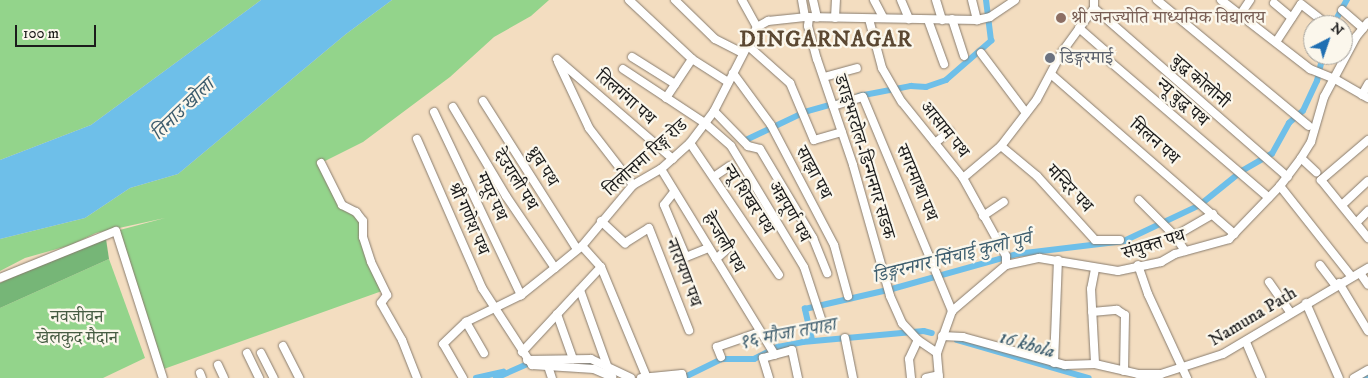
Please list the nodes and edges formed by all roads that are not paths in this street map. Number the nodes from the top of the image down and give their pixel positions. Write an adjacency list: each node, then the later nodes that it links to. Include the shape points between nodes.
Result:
1 (629, 0): 40 (street)
2 (675, 0): 36 (street, via 715,39)
3 (742, 0): 32 (street)
4 (802, 0): 21 (street)
5 (813, 0): 21 (street)
6 (836, 0): 23 (street)
7 (874, 0): 22 (street)
8 (901, 0): 26 (street)
9 (936, 0): 28 (street)
10 (972, 0): 30 (street)
11 (1015, 0): 30 (street, via 988,18)
12 (1157, 0): 60 (street)
13 (1220, 0): 19 (street)
14 (1250, 0): 19 (street)
15 (1299, 2): 20 (street); 24 (street)
16 (1274, 3): 24 (street)
17 (1094, 4): 33 (street); 75 (street, बुद्ध कोलोनी)
18 (1342, 10): 31 (street)
19 (1240, 15): 34 (street)
20 (1315, 15)
21 (810, 17): 23 (street); 32 (street, via 768,21); 46 (street, डराइभरटोल-डिन्गनगर सडक, via 808,26)
22 (883, 17): 25 (street); 26 (street)
23 (835, 18): 25 (street)
24 (1292, 18): 34 (street)
25 (869, 19): 66 (street, आसाम पथ, via 874,47 894,90)
26 (909, 20): 27 (street)
27 (928, 20): 28 (street); 41 (street)
28 (942, 20): 29 (street)
29 (952, 20): 30 (street); 38 (street)
30 (977, 20)
31 (1365, 25): 47 (street)
32 (757, 27): 35 (street, तिलोत्तमा रिङ्ग रोड)
33 (1079, 28): 45 (street, via 1062,52); 81 (street, न्यू बुद्ध पथ, via 1104,50 1107,59)
34 (1276, 42): 47 (street, via 1319,73)
35 (746, 44): 36 (street, तिलोत्तमा रिङ्ग रोड); 62 (street, via 790,83 814,140)
36 (742, 53): 44 (street, तिलोत्तमा रिङ्ग रोड)
37 (981, 53): 58 (street)
38 (964, 56)
39 (632, 57): 49 (street)
40 (692, 59): 48 (street); 49 (street)
41 (944, 64)
42 (857, 68): 46 (street)
43 (622, 69): 52 (street, अन्नपूर्ण पथ)
44 (733, 72): 48 (street, तिलोत्तमा रिङ्ग रोड); 117 (street, साझा पथ, via 772,127 834,245)
45 (1052, 75): 58 (street); 86 (street, मिलन पथ)
46 (824, 77): 54 (street, डराइभरटोल-डिन्गनगर सडक)
47 (1335, 79): 51 (street); 68 (street, via 1324,97 1311,142)
48 (728, 82): 56 (street, तिलोत्तमा रिङ्ग रोड)
49 (675, 84): 52 (street)
50 (1368, 84): 51 (street)
51 (1365, 96)
52 (666, 98): 59 (street, अन्नपूर्ण पथ)
53 (482, 101): 94 (street, ध्रुव पथ)
54 (833, 104): 62 (street, डराइभरटोल-डिन्गनगर सडक); 120 (street, सगरमाथा पथ, via 863,97)
55 (453, 107): 104 (street, देउराली पथ, via 506,196)
56 (714, 111): 59 (street, तिलोत्तमा रिङ्ग रोड); 107 (street, via 748,146 760,149 813,238)
57 (434, 112): 116 (street, मयूर पथ)
58 (1026, 113): 67 (street)
59 (706, 124): 65 (street, तिलोत्तमा रिङ्ग रोड); 125 (street, अन्नपूर्ण पथ, via 731,146 745,166 804,267)
60 (1309, 126)
61 (950, 131): 66 (street)
62 (842, 132): 131 (street, डराइभरटोल-डिन्गनगर सडक, via 890,296 902,324)
63 (417, 139): 119 (street, श्री गणेश पथ, via 482,288)
64 (1368, 140): 84 (street, via 1321,180)
65 (690, 143): 69 (street, तिलोत्तमा रिङ्ग रोड); 74 (street, न्यू शिखर पथ)
66 (935, 143): 76 (street, आसाम पथ)
67 (1000, 146): 76 (street); 93 (street, मन्दिर पथ, via 1037,176 1095,240)
68 (1301, 158): 73 (street); 75 (street)
69 (673, 159): 72 (street, तिलोत्तमा रिङ्ग रोड); 78 (street, तिलगंगा पथ, via 557,59 589,128)
70 (321, 163): 158 (street, via 342,205 356,212 363,221 363,237 371,262 387,295 381,303 402,340)
71 (730, 166): 74 (street)
72 (661, 169): 78 (street, तिलोत्तमा रिङ्ग रोड); 80 (street, हेन्जली पथ)
73 (1316, 172)
74 (715, 176): 109 (street, न्यू शिखर पथ)
75 (1288, 177): 79 (street, संयुक्त पथ)
76 (963, 178): 87 (street, आसाम पथ)
77 (1368, 180): 84 (street)
78 (633, 185): 88 (street, तिलोत्तमा रिङ्ग रोड)
79 (1280, 186): 81 (street, संयुक्त पथ); 110 (street)
80 (674, 192): 95 (street, हेन्जली पथ); 95 (street, via 664,206 686,258)
81 (1269, 198): 90 (street, संयुक्त पथ)
82 (1139, 200): 91 (street)
83 (1004, 202): 87 (street)
84 (1342, 205): 89 (street)
85 (1368, 212): 89 (street)
86 (1212, 213): 90 (street, मिलन पथ); 91 (street)
87 (984, 216): 100 (street, आसाम पथ)
88 (601, 221): 94 (street, तिलोत्तमा रिङ्ग रोड); 126 (street, नारायण पथ, via 625,243 649,228)
89 (1356, 222): 92 (street)
90 (1234, 234): 97 (street, संयुक्त पथ, via 1229,239)
91 (1175, 236): 97 (street)
92 (1368, 238)
93 (1120, 240)
94 (579, 247): 103 (street, ध्रुव पथ); 104 (street, तिलोत्तमा रिङ्ग रोड)
95 (708, 248): 98 (street, हेन्जली पथ)
96 (727, 249): 98 (street)
97 (1185, 251): 101 (street, संयुक्त पथ, via 1161,262)
98 (716, 259): 128 (street, हेन्जली पथ)
99 (1058, 260): 100 (street, संयुक्त पथ, via 1039,258); 106 (street, संयुक्त पथ); 143 (street)
100 (1006, 262): 120 (street, संयुक्त पथ)
101 (1138, 265): 106 (street, संयुक्त पथ, via 1118,272); 148 (street)
102 (1320, 265): 113 (street)
103 (601, 267): 115 (street); 164 (street, ध्रुव पथ)
104 (555, 268): 116 (street, तिलोत्तमा रिङ्ग रोड)
105 (1368, 268): 108 (street, Namuna Path)
106 (1095, 269): 121 (street)
107 (827, 273)
108 (1360, 273): 110 (street, Namuna Path); 114 (street)
109 (779, 275)
110 (1351, 276): 113 (street, Namuna Path)
111 (0, 278): 153 (street, via 116,231)
112 (1269, 282): 122 (street)
113 (1337, 284): 118 (street, Namuna Path); 127 (street)
114 (1368, 285)
115 (580, 290): 123 (street); 147 (street)
116 (521, 295): 119 (street, तिलोत्तमा रिङ्ग रोड)
117 (848, 296)
118 (1306, 303): 122 (street, Namuna Path); 172 (street)
119 (495, 308): 124 (street, तिलोत्तमा रिङ्ग रोड); 136 (street, श्री गणेश पथ)
120 (952, 311): 129 (street, संयुक्त पथ)
121 (1092, 312): 144 (street); 150 (street, via 1117,310 1125,315)
122 (1290, 312): 132 (street, Namuna Path)
123 (557, 314): 136 (street); 141 (street)
124 (466, 322): 135 (street); 159 (street, तिलोत्तमा रिङ्ग रोड, via 443,344)
125 (824, 328)
126 (689, 330)
127 (1368, 331)
128 (760, 332): 134 (street, हेन्जली पथ); 140 (street, via 717,347)
129 (942, 336): 139 (street, संयुक्त पथ); 143 (street, Namuna Path, via 963,337)
130 (845, 338): 167 (street)
131 (918, 340): 139 (street, डराइभरटोल-डिन्गनगर सडक); 168 (street, via 909,358)
132 (1246, 342): 148 (street, Namuna Path); 171 (street)
133 (283, 346): 157 (street)
134 (772, 351): 165 (street, via 763,358); 166 (street, via 792,350)
135 (484, 352)
136 (522, 352): 142 (street, श्री गणेश पथ)
137 (247, 353): 155 (street)
138 (261, 353): 156 (street)
139 (937, 353): 152 (street)
140 (721, 357)
141 (574, 358): 142 (street); 147 (street, via 591,359)
142 (530, 363): 146 (street)
143 (1054, 363): 144 (street, Namuna Path)
144 (1095, 364): 150 (street, Namuna Path)
145 (218, 365): 154 (street)
146 (548, 366): 160 (street); 161 (street, via 594,368)
147 (608, 366): 161 (street); 162 (street)
148 (1182, 369): 150 (street, Namuna Path, via 1161,374); 170 (street)
149 (1368, 370): 173 (street)
150 (1124, 372)
151 (682, 376): 164 (street)
152 (939, 377): 169 (street)
153 (163, 378)
154 (224, 378)
155 (259, 378)
156 (274, 378)
157 (299, 378)
158 (417, 378)
159 (463, 378)
160 (552, 378)
161 (612, 378)
162 (632, 378)
163 (641, 378): 164 (street)
164 (647, 378)
165 (769, 378)
166 (798, 378)
167 (853, 378)
168 (912, 378)
169 (926, 378)
170 (1187, 378)
171 (1261, 378)
172 (1339, 378)
173 (1354, 378)

